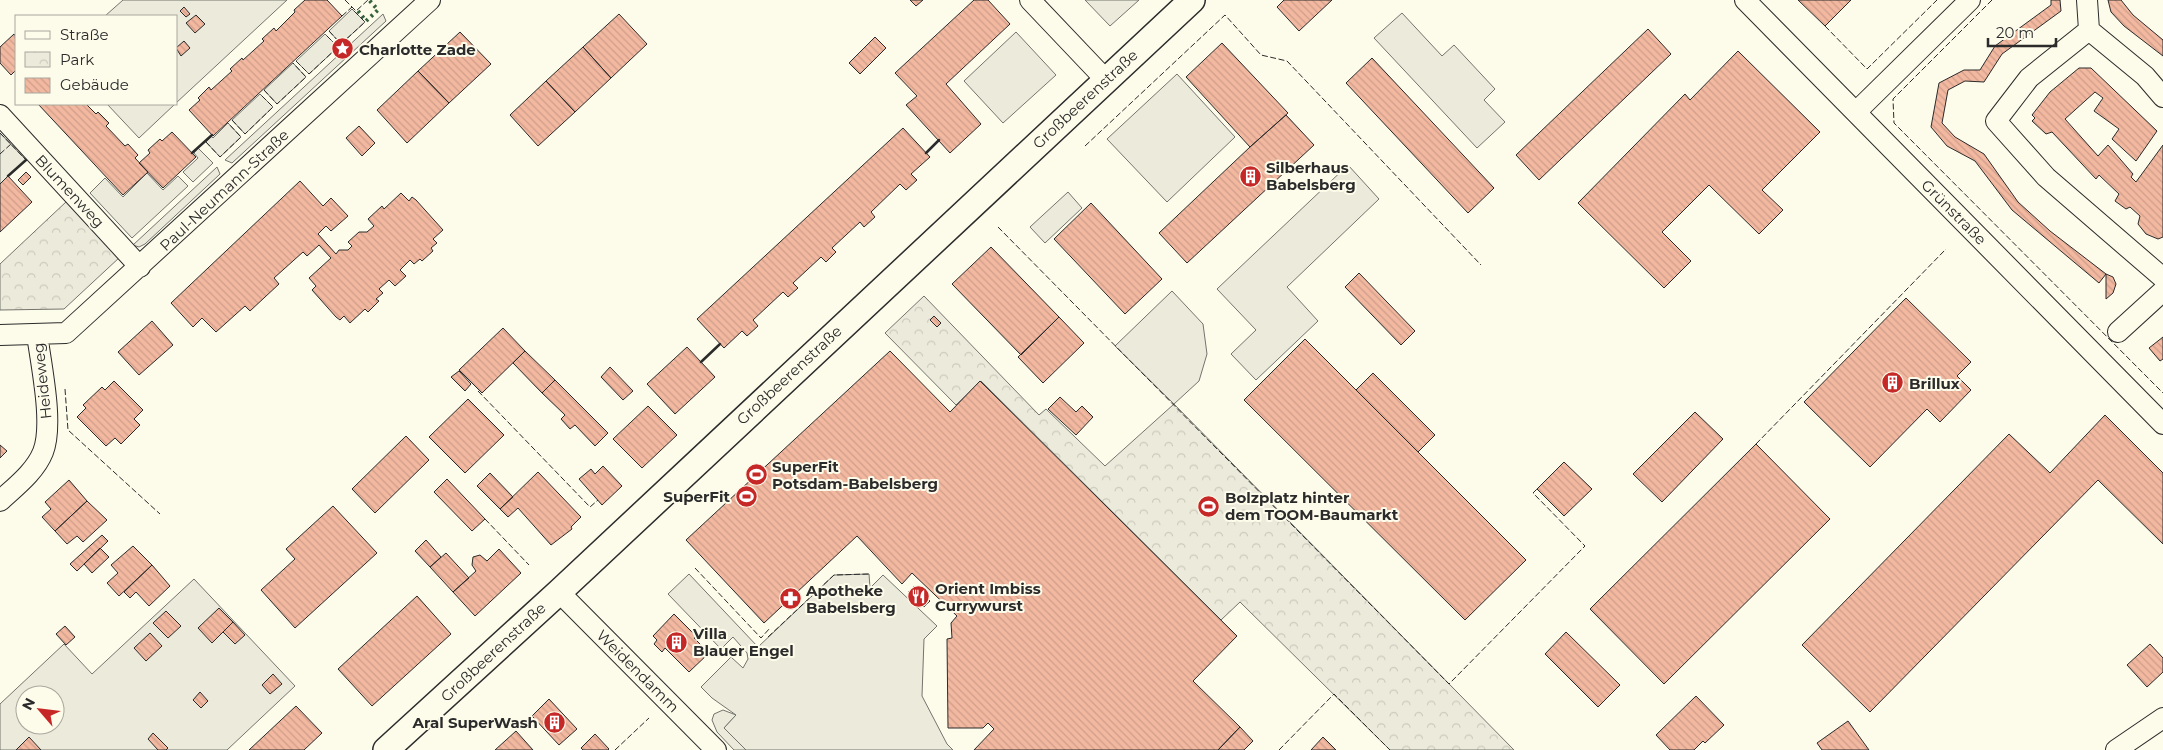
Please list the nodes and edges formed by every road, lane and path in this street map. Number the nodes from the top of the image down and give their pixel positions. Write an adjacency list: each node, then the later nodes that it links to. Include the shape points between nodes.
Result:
1 (430, 0): 12 (street, Paul-Neumann-Straße)
2 (1030, 0): 8 (street)
3 (1192, 0): 8 (street, Großbeerenstraße)
4 (1745, 0): 10 (street, Grünstraße)
5 (1970, 0): 10 (street)
6 (2087, 0): 7 (street)
7 (2089, 30): 9 (street, via 2145,76); 13 (street, via 2029,78 1996,121 2046,176)
8 (1106, 80): 20 (street, Großbeerenstraße)
9 (2163, 96)
10 (1856, 112): 18 (street, Grünstraße)
11 (0, 115): 12 (street, Blumenweg)
12 (140, 267): 16 (street, Paul-Neumann-Straße, via 66,333)
13 (2163, 278)
14 (2163, 291): 15 (street)
15 (2118, 332)
16 (37, 334): 17 (street, Paul-Neumann-Straße); 19 (street, Heideweg, via 48,425 43,452 30,473)
17 (0, 335)
18 (2163, 424)
19 (0, 501)
20 (559, 592): 22 (street, Großbeerenstraße); 23 (street, Weidendamm)
21 (2163, 718): 24 (street)
22 (386, 750)
23 (716, 750)
24 (2116, 750)

